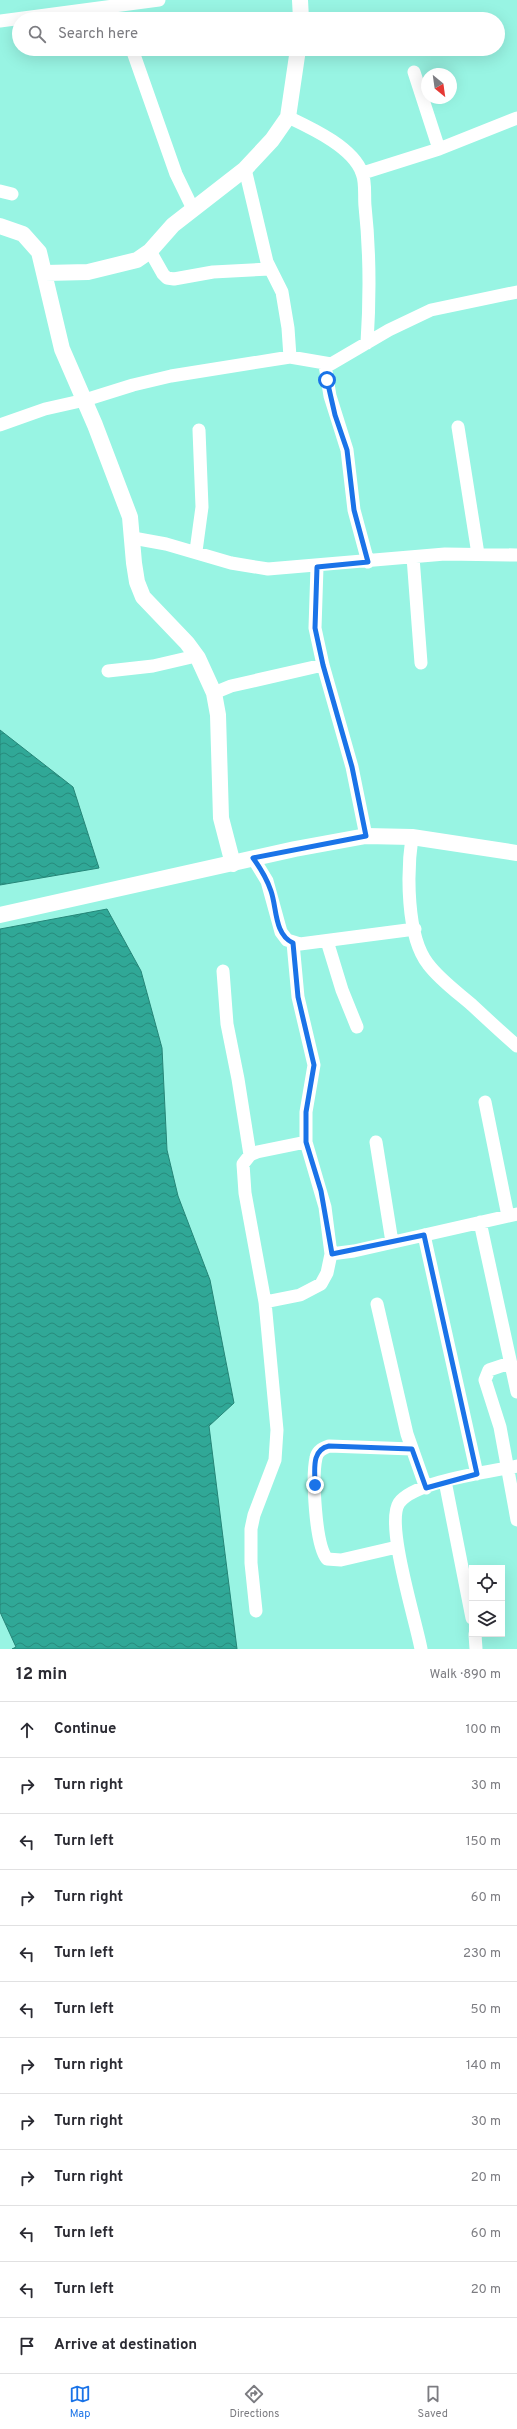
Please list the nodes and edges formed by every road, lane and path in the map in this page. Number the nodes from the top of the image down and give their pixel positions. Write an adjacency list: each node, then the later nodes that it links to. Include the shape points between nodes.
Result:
1 (159, 0): 3 (street)
2 (300, 0): 5 (street)
3 (122, 9): 4 (street)
4 (92, 12)
5 (301, 12)
6 (12, 20): 7 (street)
7 (0, 21)
8 (134, 56): 16 (street, via 176,174)
9 (297, 56): 11 (street)
10 (414, 72): 13 (street)
11 (288, 117): 14 (street, via 272,140); 15 (street, via 342,148)
12 (517, 118): 13 (street)
13 (439, 149): 15 (street)
14 (245, 169): 16 (street); 19 (street)
15 (362, 173): 22 (street, via 370,266)
16 (193, 210): 18 (street, via 173,226)
17 (0, 226): 20 (street, via 14,230 31,242 39,252)
18 (150, 251): 19 (street, via 167,278); 20 (street, via 137,260 102,269 74,273)
19 (270, 269): 23 (street, via 285,304)
20 (45, 273): 25 (street, via 62,349)
21 (517, 292): 22 (street, via 431,310)
22 (367, 343): 24 (street, via 338,362)
23 (290, 357): 24 (street, via 308,359); 25 (street, via 171,376)
24 (325, 365): 34 (street, via 330,396 347,450 354,510)
25 (85, 400): 26 (street, via 45,409); 29 (street, via 124,499)
26 (0, 425)
27 (458, 427): 31 (street)
28 (199, 430): 30 (street, via 202,484)
29 (133, 538): 30 (street); 36 (street, via 137,582 143,596)
30 (196, 551): 35 (street, via 252,567)
31 (478, 554): 32 (street); 33 (street)
32 (517, 555)
33 (413, 557): 34 (street); 37 (street)
34 (368, 562): 35 (street)
35 (317, 567): 38 (street, via 315,628)
36 (196, 656): 39 (street, via 153,666); 40 (street)
37 (421, 663)
38 (323, 665): 40 (street); 41 (street, via 352,767)
39 (108, 672)
40 (214, 692): 45 (street, via 218,715 221,818)
41 (366, 836): 42 (street); 44 (street)
42 (412, 837): 43 (street); 47 (street, via 408,877)
43 (517, 853)
44 (253, 858): 45 (street); 49 (street, via 267,881 280,932)
45 (233, 864): 46 (street)
46 (0, 915)
47 (415, 929): 48 (street); 52 (street, via 420,951 427,963)
48 (327, 941): 49 (street); 51 (street)
49 (293, 943): 54 (street, via 298,997 314,1065 306,1112)
50 (223, 971): 56 (street, via 227,1024)
51 (357, 1027)
52 (517, 1046)
53 (485, 1102): 57 (street)
54 (306, 1142): 56 (street); 61 (street, via 323,1196)
55 (376, 1142): 60 (street)
56 (250, 1155): 62 (street, via 243,1164 243,1171)
57 (512, 1215): 58 (street)
58 (480, 1222): 59 (street); 64 (street)
59 (424, 1235): 60 (street); 68 (street)
60 (392, 1242): 61 (street)
61 (332, 1254): 62 (street, via 321,1284 300,1296)
62 (265, 1302): 74 (street, via 277,1447 275,1460 254,1515 252,1529 251,1563)
63 (377, 1304): 66 (street)
64 (510, 1363): 65 (street); 67 (street, via 490,1370 485,1380)
65 (517, 1392)
66 (412, 1449): 70 (street); 72 (street, via 329,1446 323,1448 316,1457 315,1485 320,1540 323,1554 327,1559 341,1560)
67 (512, 1468): 68 (street); 71 (street)
68 (477, 1474): 69 (street)
69 (445, 1481): 70 (street); 73 (street)
70 (426, 1488): 72 (street, via 407,1496 399,1504 395,1513)
71 (517, 1520)
72 (397, 1547): 76 (street)
73 (469, 1603)
74 (256, 1610)
75 (475, 1637): 77 (street)
76 (421, 1649)
77 (476, 1649)

